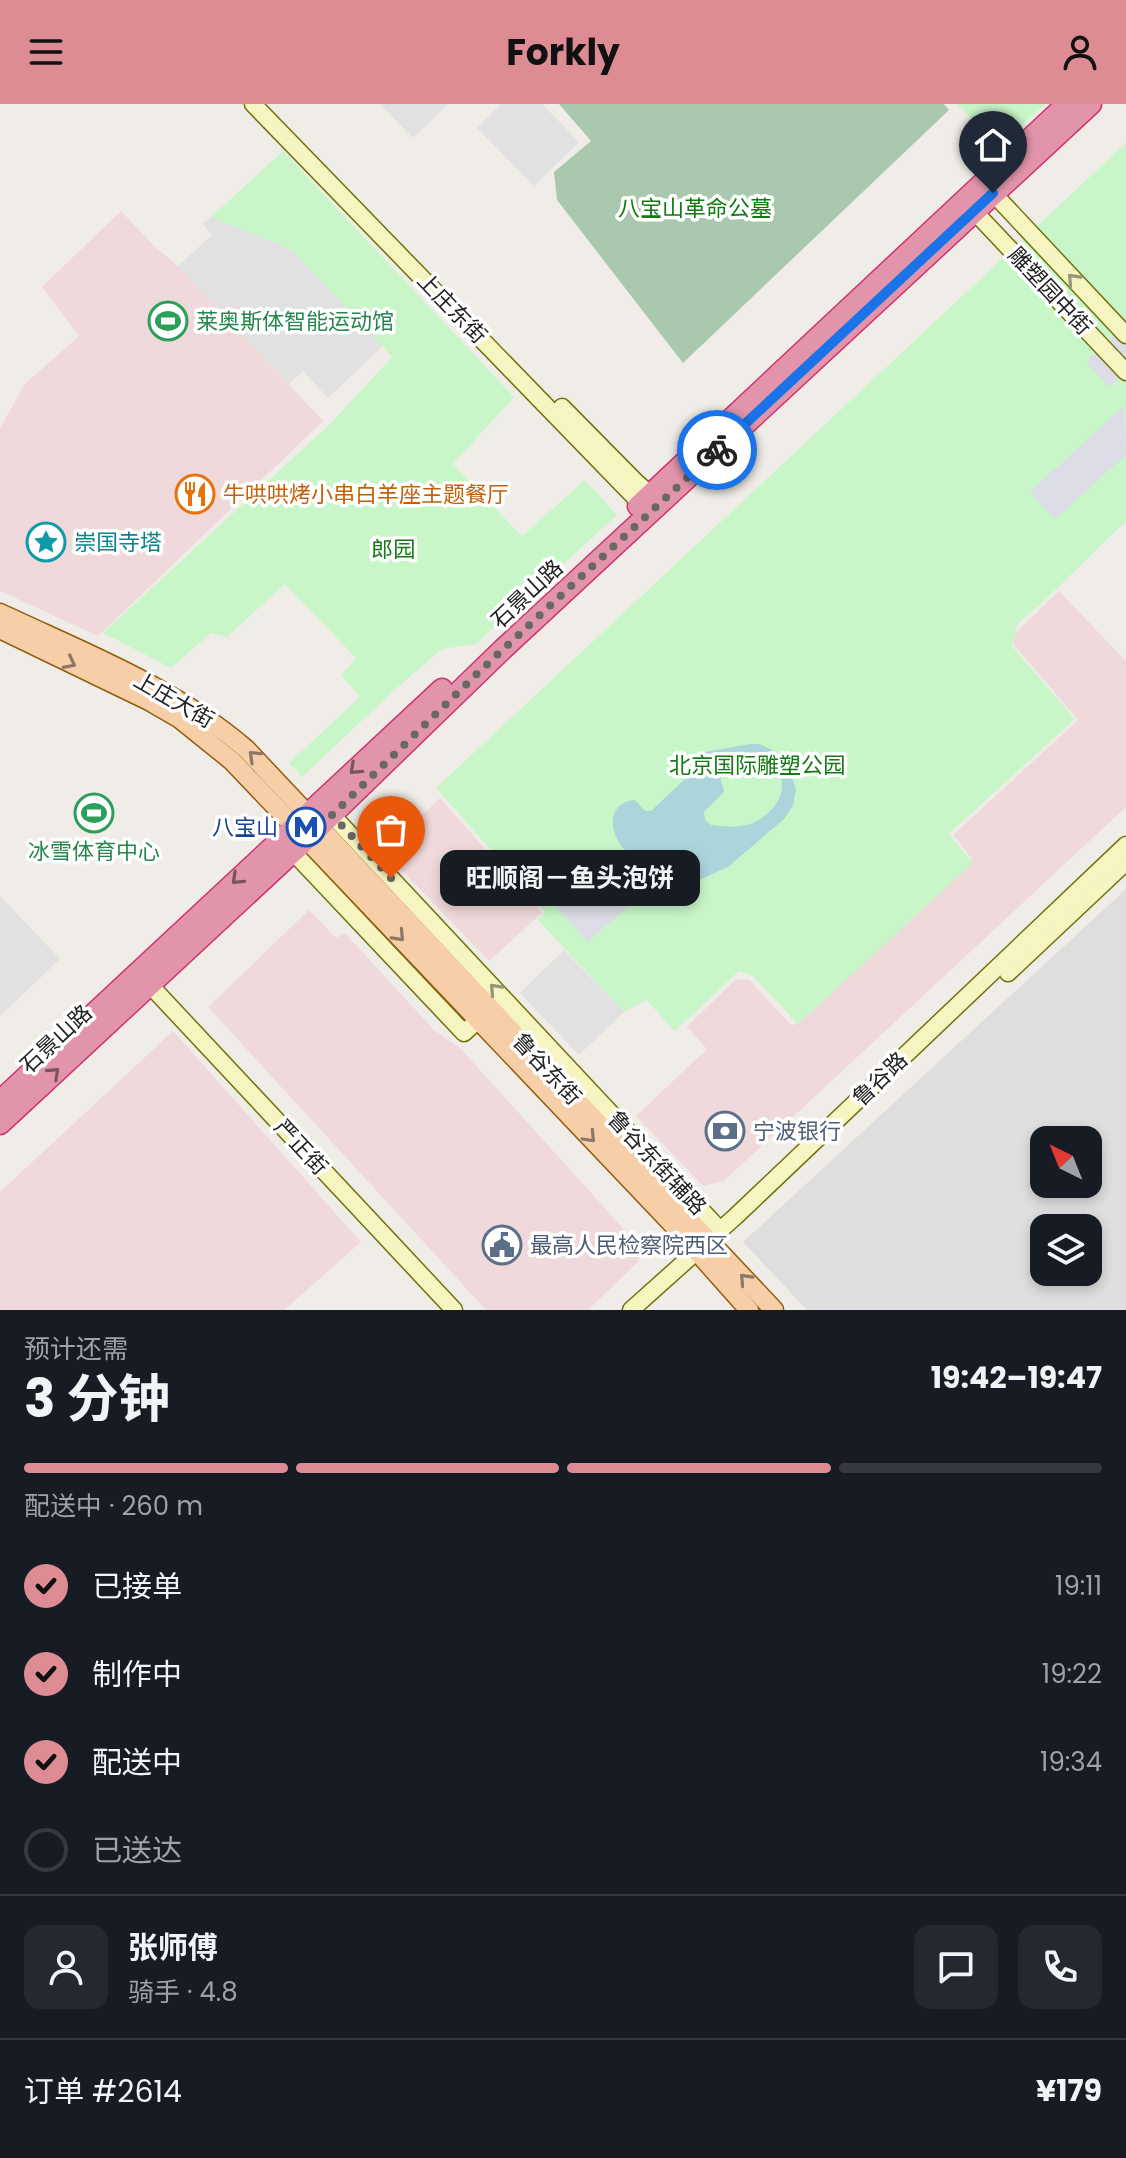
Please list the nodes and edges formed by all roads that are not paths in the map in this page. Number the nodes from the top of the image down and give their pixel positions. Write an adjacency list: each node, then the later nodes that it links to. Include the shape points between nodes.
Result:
1 (253, 104): 9 (main road, 上庄东街)
2 (267, 104): 9 (main road, 上庄东街, via 637,483)
3 (1067, 104): 9 (highway, 石景山路)
4 (1091, 104): 5 (highway, 石景山路)
5 (993, 193): 6 (highway, 石景山路); 7 (main road, 雕塑园中街, one-way to 5)
6 (973, 210): 8 (main road, 雕塑园中街); 9 (highway, 石景山路)
7 (1126, 335)
8 (1126, 372)
9 (650, 503): 12 (highway, 石景山路)
10 (0, 613): 12 (main road, 上庄大街, one-way to 10, via 246,749 191,706)
11 (0, 629): 12 (main road, 上庄大街, one-way to 12, via 180,719)
12 (309, 828): 15 (highway, 石景山路); 16 (main road, 鲁谷东街, one-way to 16); 16 (main road, via 464,1033); 17 (highway, 石景山路, one-way to 17); 19 (main road, 鲁谷东街, one-way to 12)
13 (1126, 845): 19 (main road, 鲁谷路)
14 (1126, 862): 19 (main road, 鲁谷路)
15 (149, 984): 18 (highway, 石景山路, one-way to 15); 20 (main road, 严正街)
16 (478, 1020): 19 (main road, 鲁谷东街, one-way to 19)
17 (0, 1101)
18 (0, 1124)
19 (708, 1246): 21 (main road, 鲁谷路); 22 (main road, 鲁谷路); 23 (main road, 鲁谷东街); 24 (main road, 鲁谷东街, one-way to 19)
20 (454, 1310)
21 (631, 1310)
22 (647, 1310)
23 (749, 1310)
24 (774, 1310)

